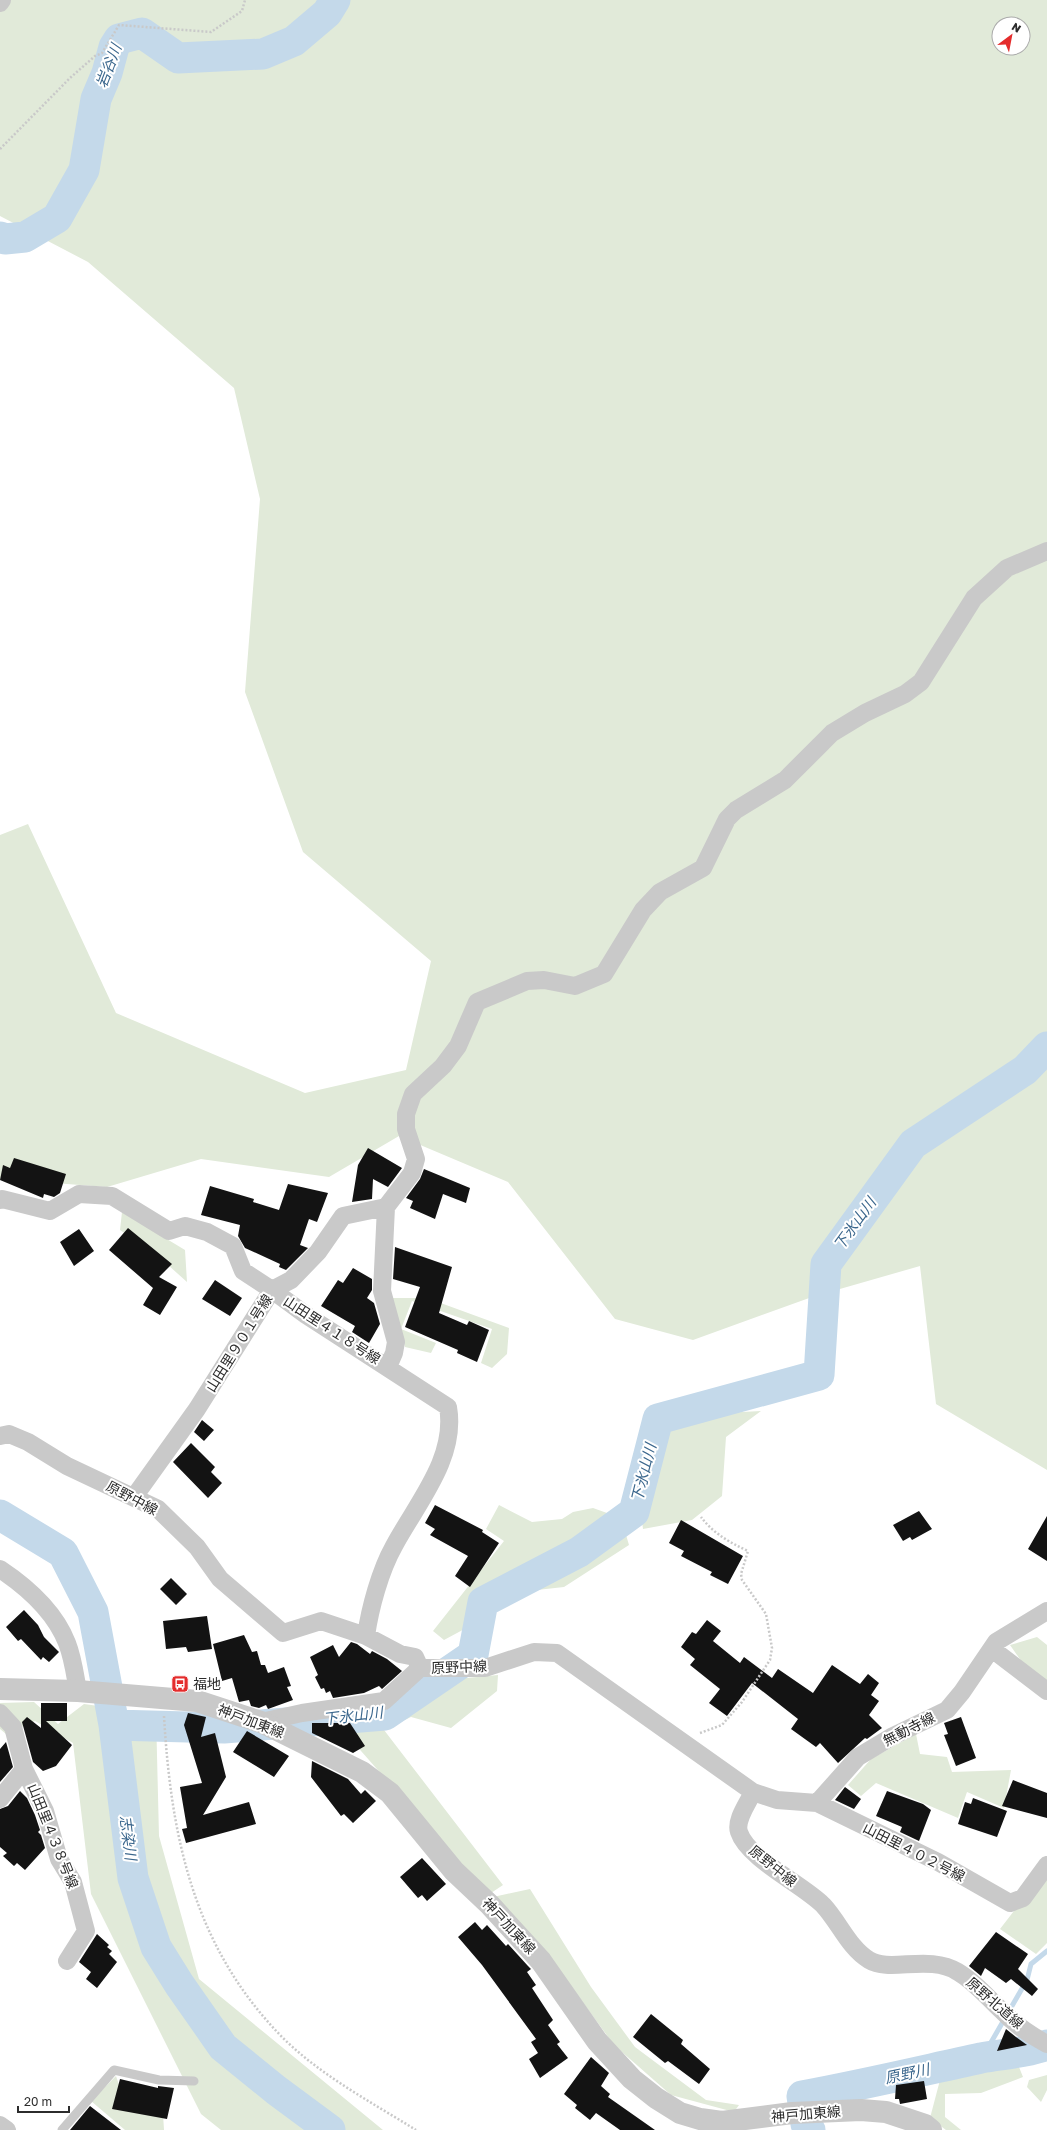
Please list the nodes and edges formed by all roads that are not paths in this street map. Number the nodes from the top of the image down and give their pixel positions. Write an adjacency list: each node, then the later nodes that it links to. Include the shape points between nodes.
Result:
1 (2, 0): 2 (street)
2 (0, 3)
3 (1047, 551): 5 (street, via 1007,568 974,598 922,682 905,694 865,713 832,733 785,780 732,814 727,819 703,868 660,892 648,905 604,974 575,986 544,980 527,982 477,1002 458,1046 443,1066 414,1094 406,1114 406,1129 416,1159 412,1173)
4 (1, 1199): 6 (street, 山田里４１８号線, via 50,1211 79,1194 112,1196 169,1231 186,1226 207,1232 233,1246 243,1271)
5 (386, 1207): 6 (street, 山田里９０１号線, via 343,1216 318,1252 291,1280); 7 (street, via 382,1291 396,1342)
6 (272, 1290): 7 (street, 山田里４１８号線, via 306,1315); 9 (street, 山田里９０１号線, via 198,1409)
7 (388, 1367): 12 (street, 山田里４１８号線, via 448,1407 451,1423 439,1469 393,1547 370,1610)
8 (0, 1436): 9 (street, 原野中線, via 9,1434 28,1442 67,1466)
9 (134, 1497): 12 (street, 原野中線, via 158,1509 197,1547 220,1580 283,1633 321,1621)
10 (0, 1569): 16 (street, via 32,1593 52,1617 67,1642)
11 (1047, 1611): 13 (street, 無動寺線, via 996,1642)
12 (366, 1636): 14 (street, 原野中線, via 400,1654 415,1657)
13 (992, 1649): 17 (street); 23 (street, 無動寺線, via 947,1710 893,1736 858,1757)
14 (421, 1668): 19 (street, via 384,1701 302,1713); 21 (street, 原野中線, via 485,1668 534,1652 557,1653)
15 (0, 1690): 16 (street, 神戸加東線)
16 (78, 1691): 19 (street, 神戸加東線, via 163,1707 197,1701)
17 (1047, 1691)
18 (0, 1713): 20 (street, 山田里４３８号線, via 13,1727)
19 (262, 1722): 32 (street, 神戸加東線, via 362,1772 390,1793 454,1871 542,1960 597,2040 632,2079 680,2113 722,2122 792,2113 862,2110 886,2112 926,2125)
20 (24, 1769): 22 (street); 25 (street, 山田里４３８号線, via 45,1811 59,1859 73,1882 86,1931)
21 (753, 1792): 23 (street, via 777,1800); 26 (street, 原野中線, via 739,1821 739,1830 744,1842 822,1905 857,1949)
22 (0, 1799)
23 (817, 1803): 24 (street, 山田里４０２号線, via 938,1862 1010,1903 1023,1898)
24 (1047, 1865)
25 (67, 1961)
26 (870, 1961): 27 (street, 原野北道線, via 882,1964 925,1963 957,1971 974,1983 1016,2024)
27 (1044, 2042)
28 (194, 2080): 31 (lane, via 159,2080 114,2070)
29 (0, 2125): 30 (street)
30 (7, 2130)
31 (62, 2130)
32 (931, 2130)

